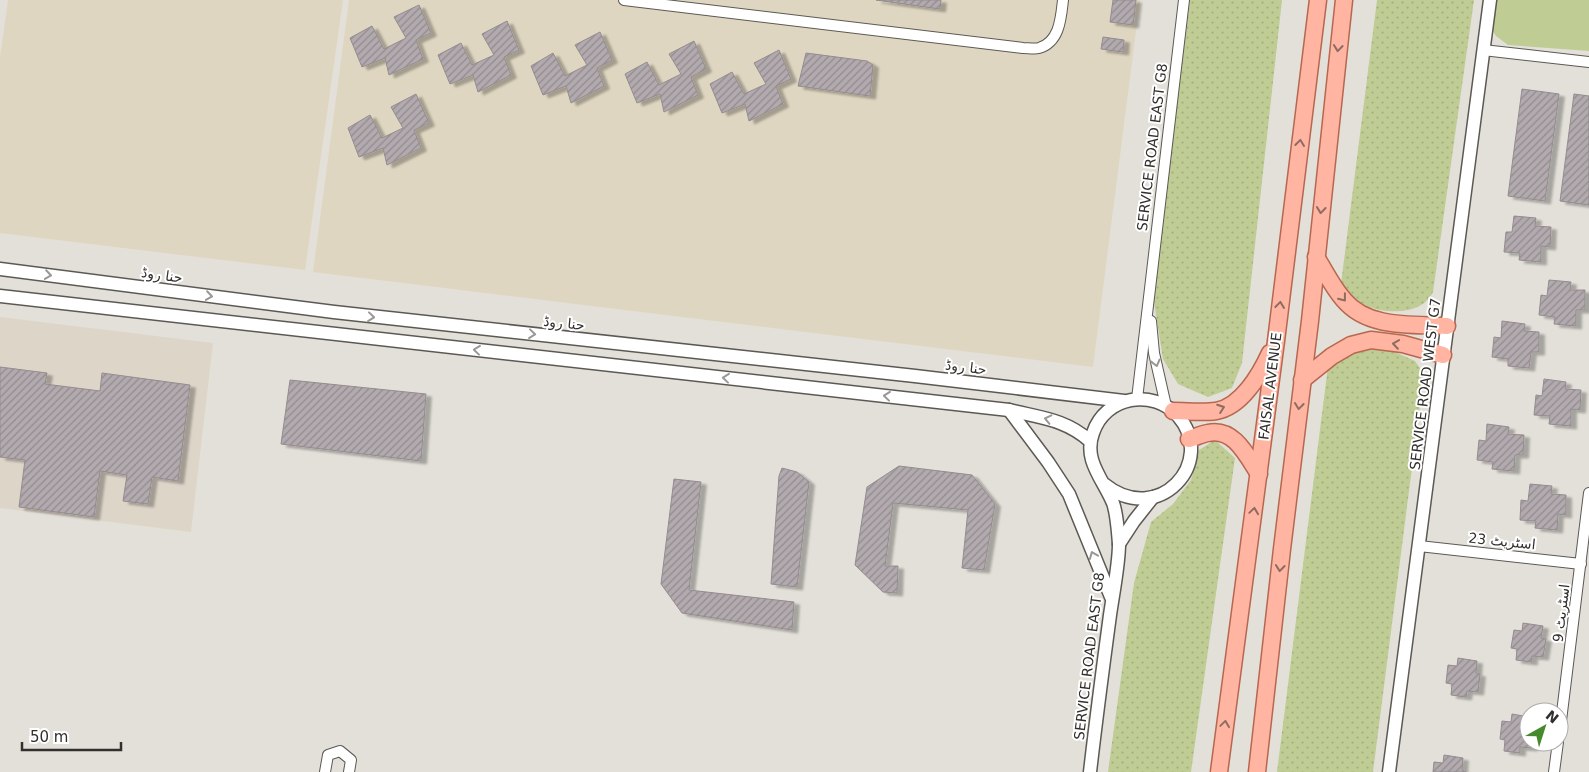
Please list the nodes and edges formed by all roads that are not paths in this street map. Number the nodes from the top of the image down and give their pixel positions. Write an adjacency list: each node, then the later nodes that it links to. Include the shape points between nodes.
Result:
1 (624, 0): 2 (street, via 1040,48 1052,40 1060,26)
2 (1063, 0)
3 (1184, 0): 12 (street, SERVICE ROAD EAST G8)
4 (1318, 0): 15 (main road, FAISAL AVENUE, one-way to 4)
5 (1344, 0): 9 (main road, one-way to 9)
6 (1490, 0): 7 (street, SERVICE ROAD WEST G7)
7 (1484, 50): 8 (street); 13 (street, SERVICE ROAD WEST G7)
8 (1589, 62)
9 (1316, 257): 13 (main road, one-way to 13, via 1343,300 1368,317 1382,322); 18 (main road)
10 (0, 269): 14 (street, حنا روڈ, one-way to 14)
11 (0, 296): 17 (street, one-way to 11)
12 (1150, 297): 19 (street, SERVICE ROAD EAST G8); 20 (street, SERVICE ROAD EAST G8, one-way to 20, via 1154,353)
13 (1447, 326): 16 (street, SERVICE ROAD WEST G7)
14 (584, 340): 17 (street); 19 (street, حنا روڈ)
15 (1276, 341): 20 (main road, one-way to 15, via 1218,411 1231,404 1257,379); 24 (main road, FAISAL AVENUE)
16 (1443, 355): 18 (main road, one-way to 18, via 1403,344 1370,340 1351,345 1332,356); 29 (street, SERVICE ROAD WEST G7)
17 (581, 362): 21 (street, one-way to 17)
18 (1302, 380): 38 (main road, one-way to 38)
19 (1131, 400): 20 (street, via 1147,399); 23 (street, via 1102,416)
20 (1170, 408): 22 (street)
21 (1010, 410): 23 (street, one-way to 21, via 1077,429 1058,421); 31 (street, one-way to 21, via 1069,494)
22 (1190, 439): 24 (main road, via 1210,432 1231,437); 27 (street, via 1190,458 1183,476 1170,489)
23 (1090, 441): 25 (street, via 1092,464)
24 (1259, 474): 37 (main road, FAISAL AVENUE, one-way to 24)
25 (1104, 484): 27 (street, via 1123,496); 28 (street, via 1114,505)
26 (1589, 493): 30 (street, اسٹریٹ 9)
27 (1153, 497): 28 (street)
28 (1119, 544): 31 (street, SERVICE ROAD EAST G8)
29 (1419, 546): 30 (street, اسٹریٹ 23); 39 (street, SERVICE ROAD WEST G7)
30 (1581, 564): 32 (street, اسٹریٹ 9)
31 (1112, 600): 36 (street, SERVICE ROAD EAST G8)
32 (1563, 702)
33 (1557, 752): 40 (street)
34 (325, 772): 35 (street, via 328,755 340,751 350,760)
35 (349, 772)
36 (1090, 772)
37 (1219, 772)
38 (1257, 772)
39 (1389, 772)
40 (1554, 772)

